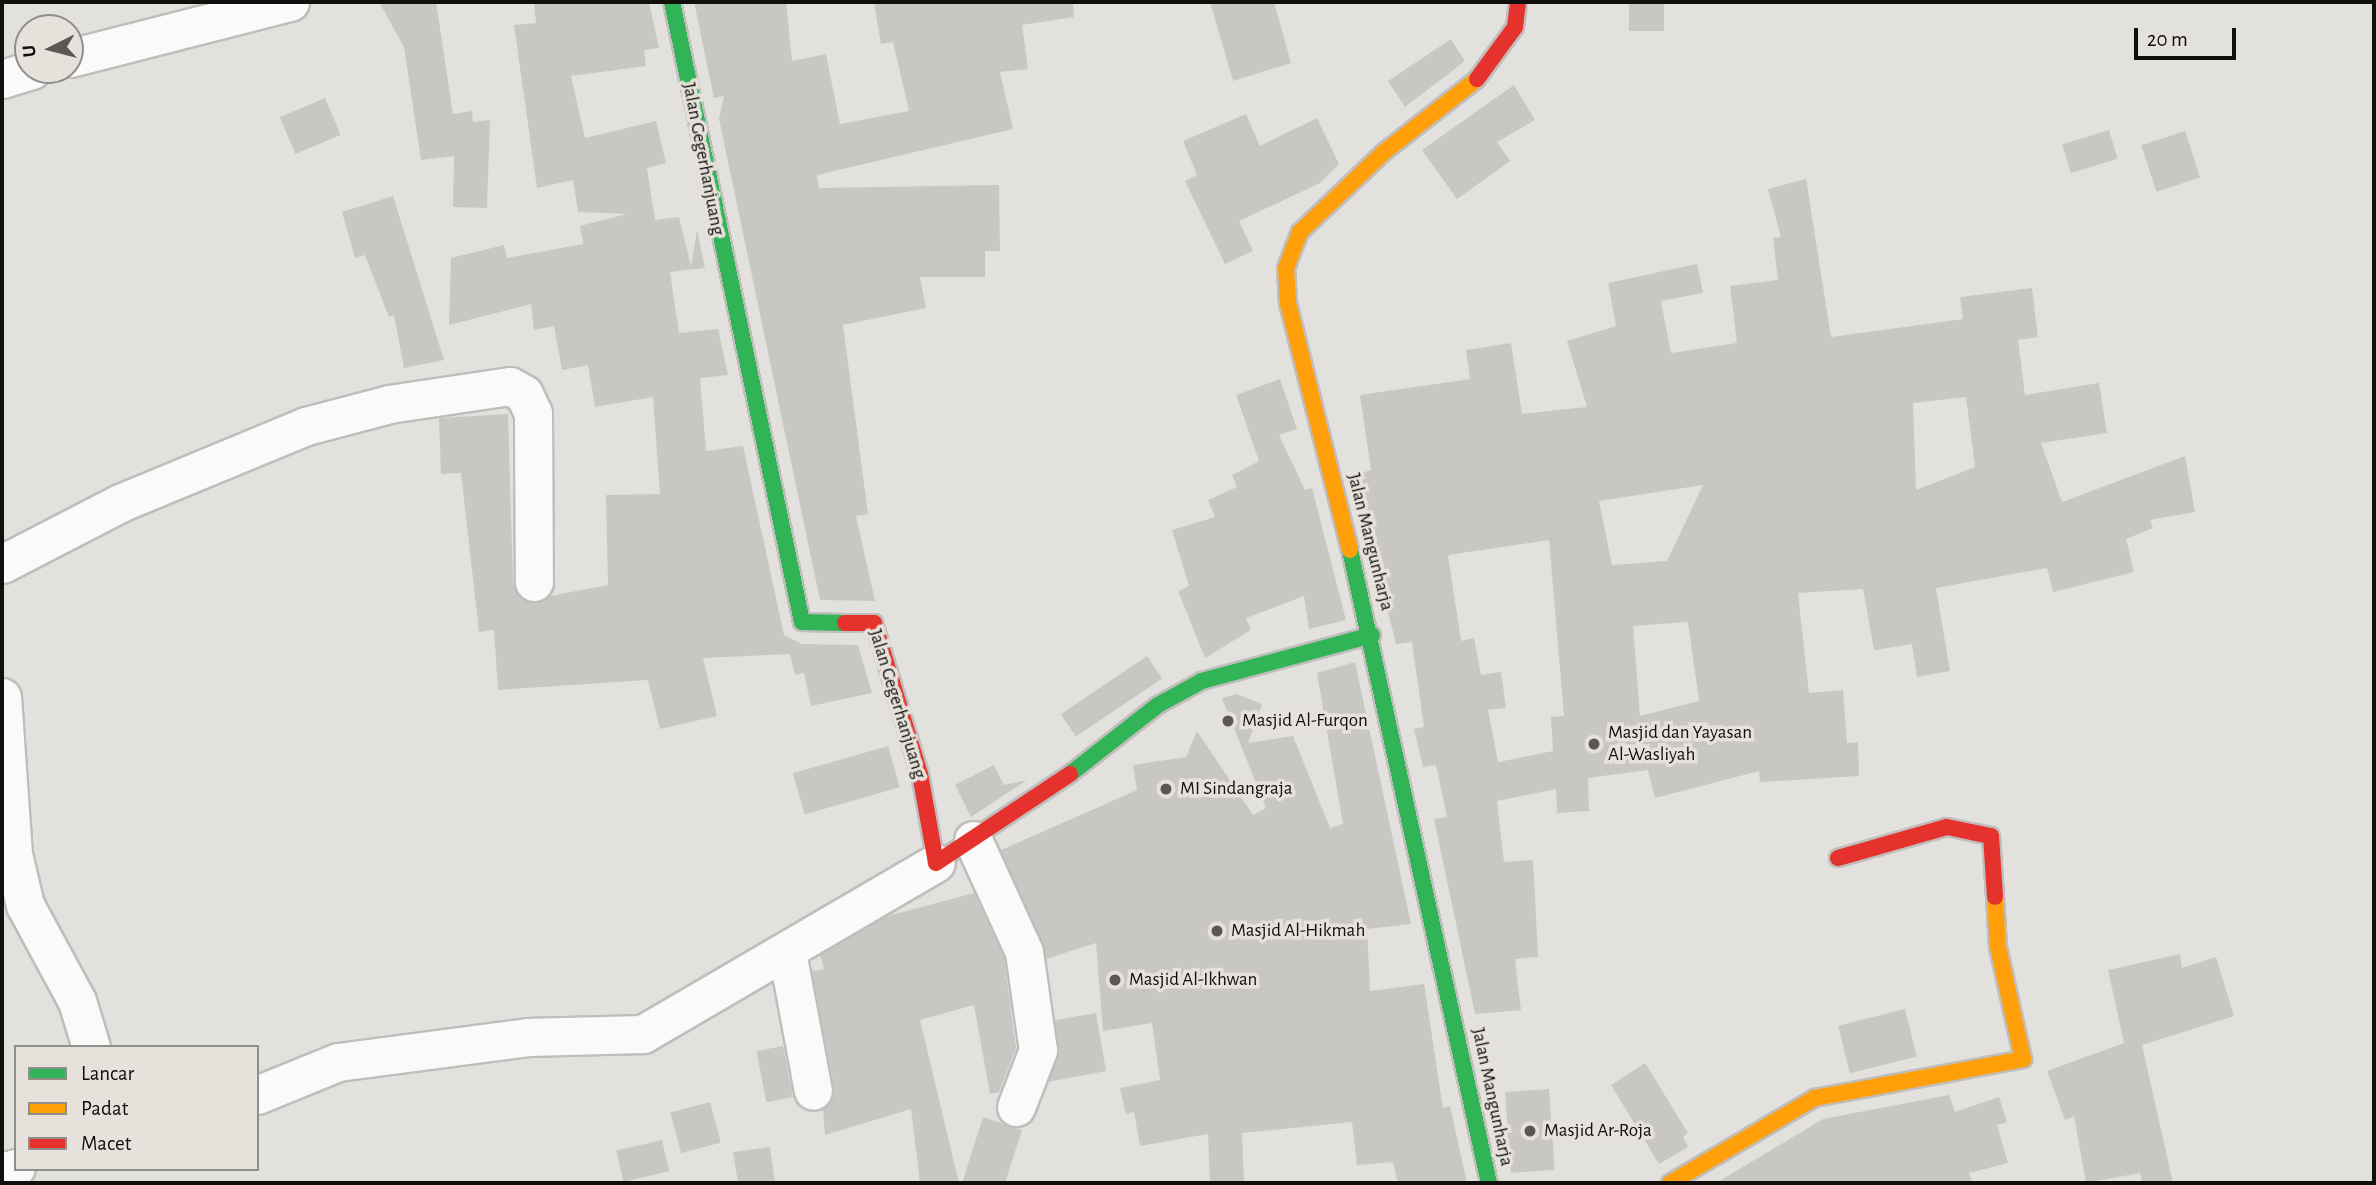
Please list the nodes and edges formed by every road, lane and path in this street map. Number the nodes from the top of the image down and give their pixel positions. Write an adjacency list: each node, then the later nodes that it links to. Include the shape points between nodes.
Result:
1 (290, 2): 4 (street)
2 (671, 2): 11 (street, Jalan Gegerhanjuang, via 802,622 874,622 920,774)
3 (1518, 2): 7 (street, Jalan Mangunharja, via 1516,27 1491,68 1384,152 1300,232 1286,268 1287,304)
4 (84, 54)
5 (2, 564): 6 (street, via 120,503 306,426 389,404 510,386 524,394 533,413)
6 (534, 582)
7 (1372, 635): 9 (street, via 1202,681 1158,705 1023,811); 17 (street, Jalan Mangunharja)
8 (2, 697): 13 (street, via 13,854 25,905 77,1001)
9 (973, 840): 11 (street); 16 (street, via 1024,952 1038,1050)
10 (1839, 858): 18 (street, via 1947,827 1991,836 1998,947 2023,1059 1815,1098)
11 (936, 863): 12 (street)
12 (787, 951): 14 (street); 15 (street, via 643,1034 527,1037 338,1062)
13 (90, 1045)
14 (813, 1091)
15 (259, 1094)
16 (1016, 1107)
17 (1489, 1183)
18 (1670, 1183)

